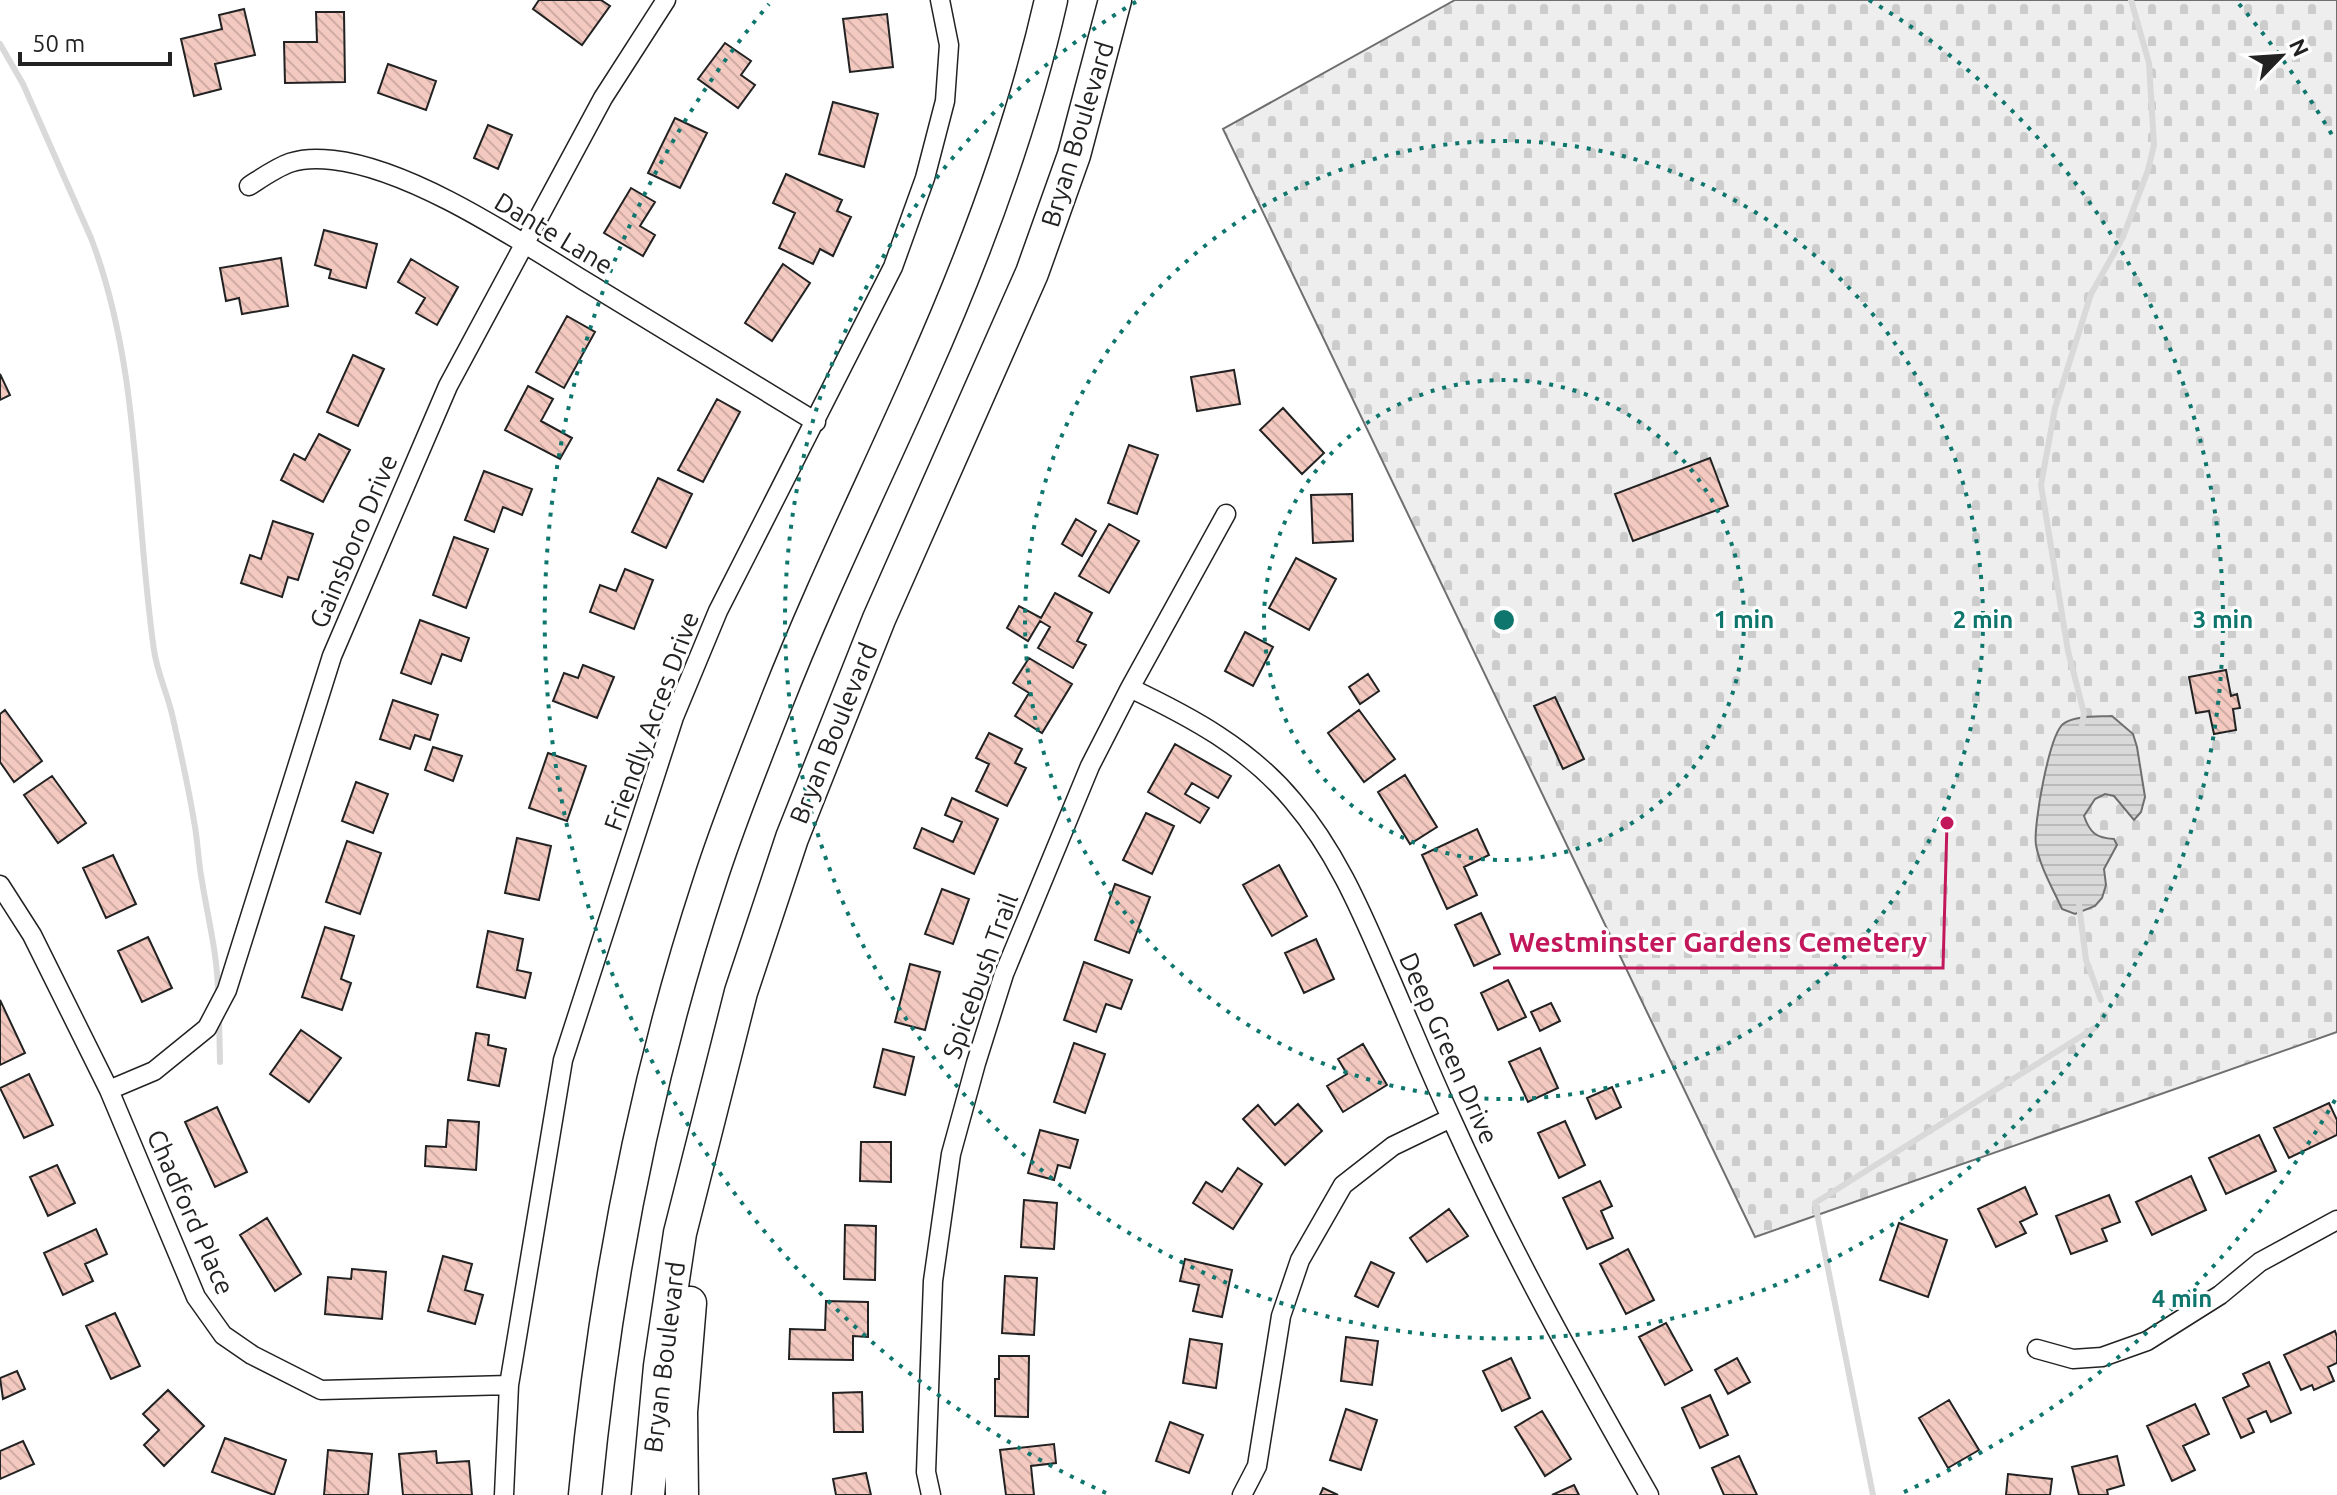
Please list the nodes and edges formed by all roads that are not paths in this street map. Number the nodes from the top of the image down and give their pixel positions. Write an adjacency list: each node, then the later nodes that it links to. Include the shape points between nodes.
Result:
1 (666, 0): 6 (street, Gainsboro Drive, via 603,98)
2 (940, 0): 7 (street, Friendly Acres Drive, via 949,45 945,101 925,178 893,267)
3 (1051, 0): 18 (highway, via 1025,102 979,237 776,702 708,885 629,1190 608,1305)
4 (1115, 0): 11 (highway, Bryan Boulevard, via 1091,99 1053,217 1001,348 879,619 792,838)
5 (249, 186): 6 (street, Dante Lane, via 287,161 361,164 433,193)
6 (523, 243): 7 (street, Dante Lane); 12 (street, Gainsboro Drive, via 448,386 332,656 227,990 207,1028 154,1071)
7 (816, 422): 16 (street, Friendly Acres Drive, via 718,611 674,717 563,1060)
8 (1226, 514): 9 (street, Spicebush Trail)
9 (1130, 688): 13 (street, Deep Green Drive, via 1187,715 1248,755 1322,839 1354,896); 21 (street, Spicebush Trail, via 1090,766 1004,974 951,1154 933,1281 926,1472)
10 (0, 885): 12 (street, Chadford Place, via 32,935)
11 (724, 1051): 19 (highway, Bryan Boulevard, via 680,1233); 20 (highway, via 719,1142 694,1258 686,1337)
12 (109, 1090): 16 (street, Chadford Place, via 196,1297 223,1335 321,1390)
13 (1451, 1118): 22 (street, via 1393,1146 1343,1185 1300,1260 1281,1316 1257,1466); 23 (street, Deep Green Drive, via 1504,1232)
14 (2337, 1220): 15 (street, via 2260,1262 2220,1295 2147,1341 2102,1357 2073,1359)
15 (2037, 1349)
16 (509, 1385): 17 (street, Friendly Acres Drive)
17 (504, 1495)
18 (585, 1495)
19 (648, 1495)
20 (682, 1495)
21 (931, 1495)
22 (1242, 1495)
23 (1649, 1495)

